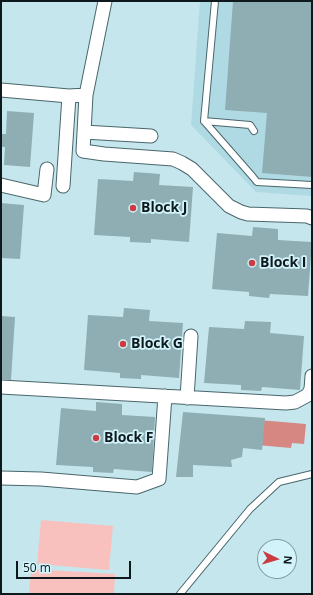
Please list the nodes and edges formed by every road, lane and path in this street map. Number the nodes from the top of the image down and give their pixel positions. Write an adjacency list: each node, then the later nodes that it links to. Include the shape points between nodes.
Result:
1 (105, 1): 4 (street)
2 (215, 1): 6 (lane)
3 (1, 90): 5 (street)
4 (86, 95): 5 (street); 7 (street)
5 (69, 96): 13 (street)
6 (204, 121): 8 (lane, via 250,125); 12 (lane, via 257,182)
7 (84, 132): 9 (street); 14 (street, via 83,151 172,159 192,169 230,206 241,212)
8 (254, 132)
9 (151, 136)
10 (46, 169): 11 (street, via 44,195)
11 (1, 185)
12 (312, 185)
13 (63, 186)
14 (312, 218)
15 (191, 336): 19 (street)
16 (312, 376): 19 (street, via 308,395 295,402)
17 (1, 387): 18 (street)
18 (165, 396): 19 (street); 21 (street, via 159,479 137,487)
19 (187, 398)
20 (312, 474): 22 (lane, via 279,482 250,508)
21 (1, 478)
22 (180, 594)

